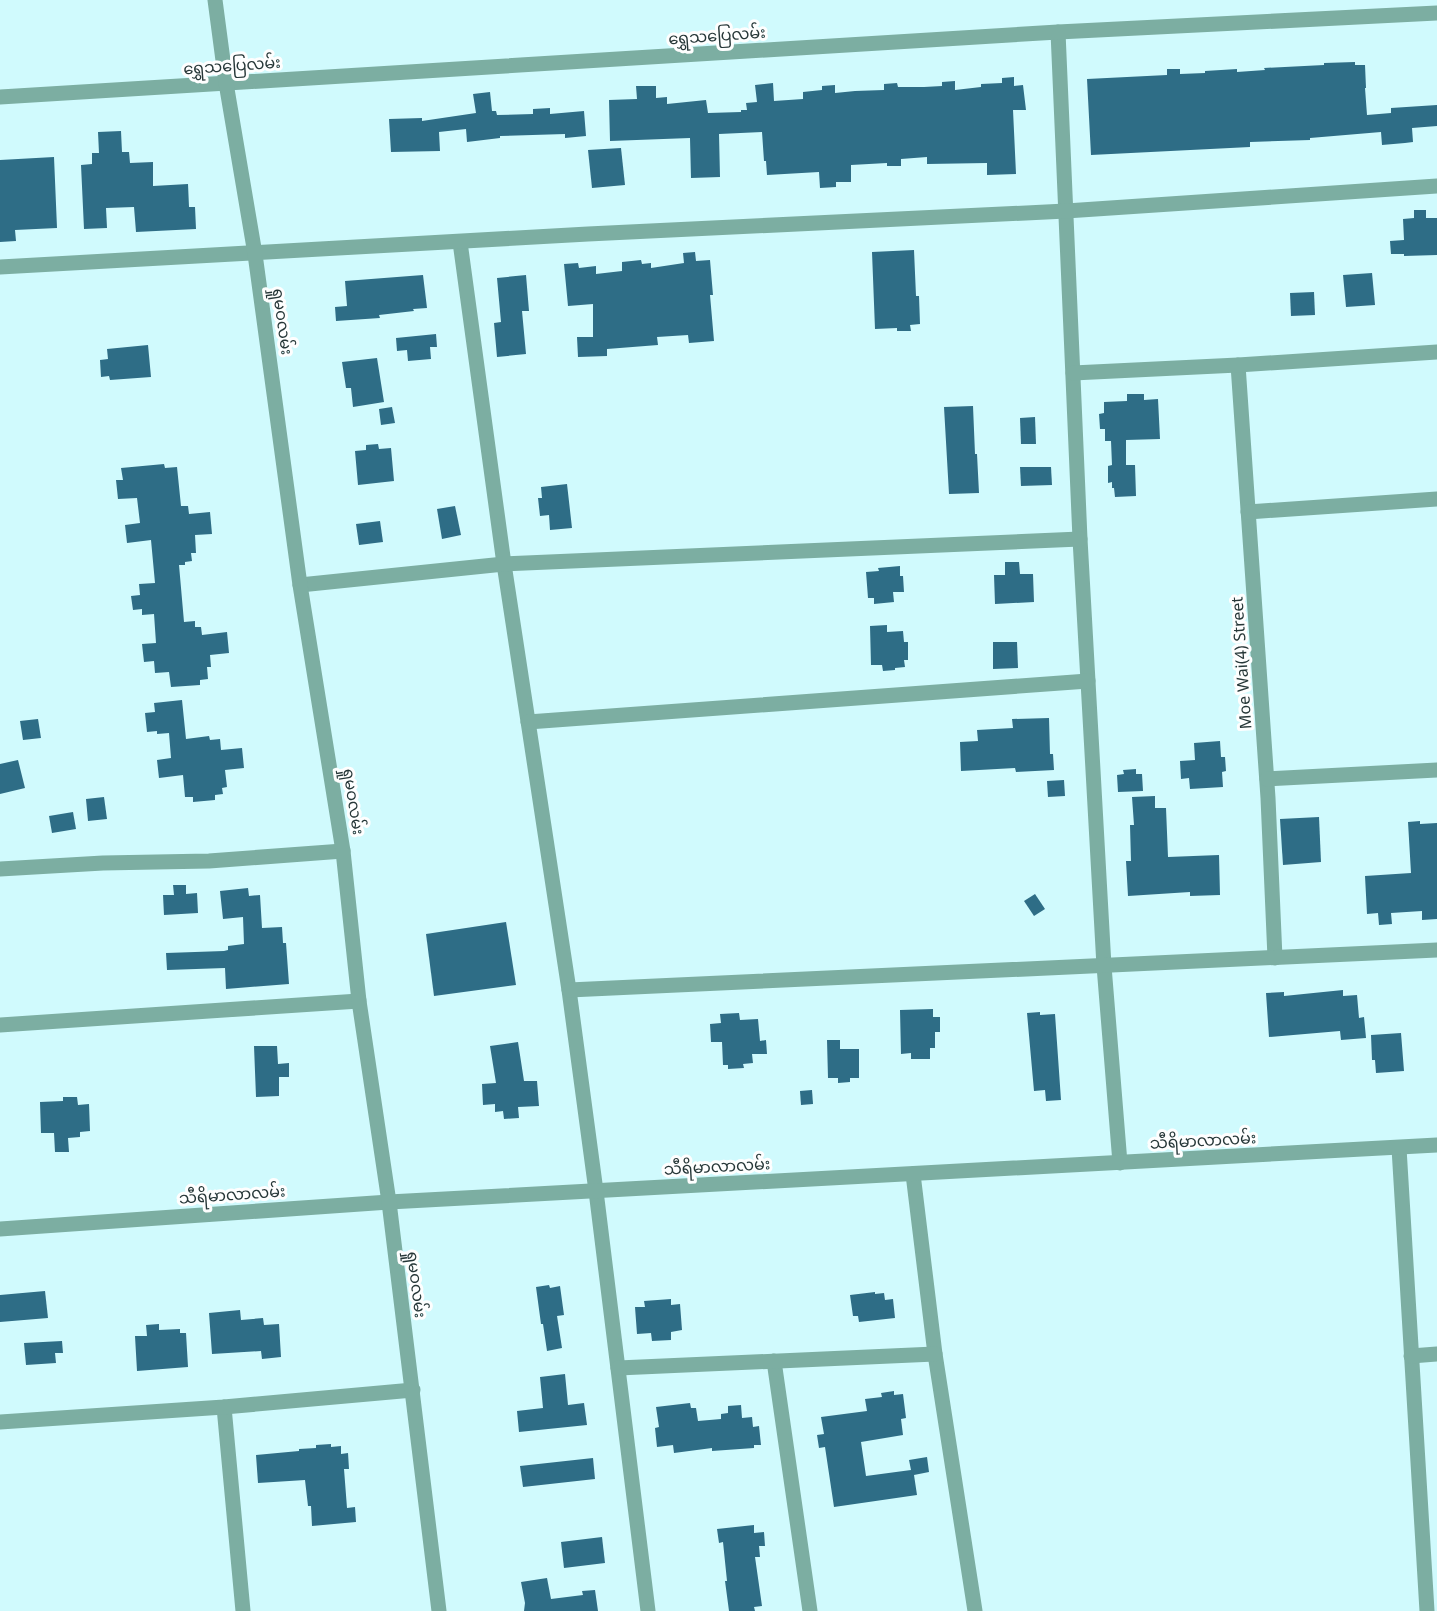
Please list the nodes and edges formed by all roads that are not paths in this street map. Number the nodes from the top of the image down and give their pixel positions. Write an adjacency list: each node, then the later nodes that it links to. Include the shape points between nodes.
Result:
1 (215, 0): 4 (street, ရှုမဝလမ်း)
2 (1437, 13): 3 (street, ရွှေသပြေလမ်း)
3 (1058, 32): 4 (street, ရွှေသပြေလမ်း); 7 (street)
4 (226, 84): 5 (street, ရွှေသပြေလမ်း); 9 (street, ရှုမဝလမ်း)
5 (0, 98)
6 (1437, 186): 7 (street)
7 (1066, 211): 8 (street); 13 (street)
8 (460, 242): 9 (street); 17 (street)
9 (255, 254): 10 (street); 18 (street, ရှုမဝလမ်း)
10 (0, 267)
11 (1437, 352): 12 (street)
12 (1238, 365): 13 (street); 15 (street, Moe Wai(4) Street)
13 (1073, 373): 16 (street)
14 (1437, 499): 15 (street)
15 (1248, 512): 22 (street, Moe Wai(4) Street)
16 (1080, 539): 17 (street); 19 (street)
17 (504, 564): 18 (street); 20 (street)
18 (300, 585): 23 (street, ရှုမဝလမ်း)
19 (1088, 681): 20 (street); 27 (street)
20 (528, 722): 28 (street)
21 (1437, 770): 22 (street)
22 (1267, 779): 26 (street, Moe Wai(4) Street)
23 (344, 851): 24 (street); 29 (street, ရှုမဝလမ်း)
24 (0, 869)
25 (1437, 950): 26 (street)
26 (1275, 958): 27 (street)
27 (1104, 966): 28 (street); 33 (street)
28 (569, 990): 35 (street)
29 (359, 1001): 30 (street); 36 (street, ရှုမဝလမ်း)
30 (0, 1025)
31 (1437, 1145): 32 (street, သီရိမာလာလမ်း)
32 (1399, 1148): 33 (street, သီရိမာလာလမ်း); 40 (street)
33 (1120, 1163): 34 (street, သီရိမာလာလမ်း)
34 (913, 1174): 35 (street, သီရိမာလာလမ်း); 38 (street)
35 (596, 1191): 36 (street, သီရိမာလာလမ်း); 42 (street)
36 (389, 1202): 37 (street, သီရိမာလာလမ်း); 43 (street, ရှုမဝလမ်း)
37 (0, 1228)
38 (935, 1354): 41 (street); 50 (street)
39 (1437, 1354): 40 (street)
40 (1411, 1356): 51 (street)
41 (774, 1361): 42 (street); 49 (street)
42 (618, 1368): 48 (street)
43 (413, 1390): 44 (street); 47 (street, ရှုမဝလမ်း)
44 (225, 1407): 45 (street); 46 (street)
45 (0, 1422)
46 (243, 1611)
47 (439, 1611)
48 (648, 1611)
49 (810, 1611)
50 (975, 1611)
51 (1427, 1611)

